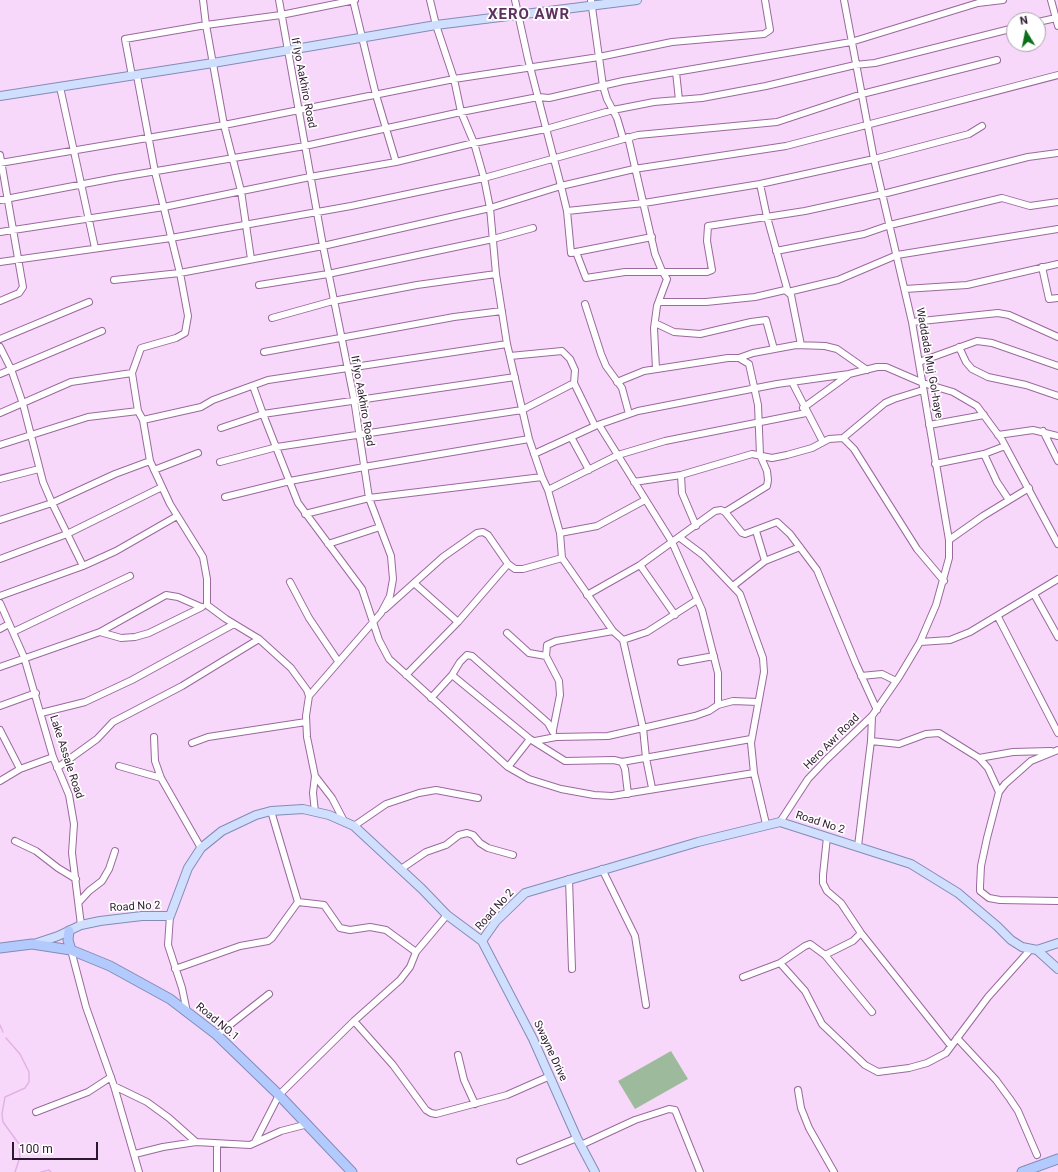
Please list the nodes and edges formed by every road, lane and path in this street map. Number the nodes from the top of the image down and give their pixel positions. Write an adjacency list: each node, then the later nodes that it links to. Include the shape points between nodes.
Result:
1 (203, 0): 16 (street)
2 (279, 0): 12 (street, If Iyo Aakhiro Road)
3 (354, 0): 12 (street); 20 (street)
4 (430, 0): 17 (street)
5 (515, 0): 13 (street)
6 (637, 0): 11 (main road)
7 (765, 0): 23 (street, via 770,30 764,34 672,42)
8 (844, 0): 21 (street, Waddada Muj Gol-haye)
9 (1003, 0): 21 (street, via 978,3)
10 (1051, 0): 14 (street)
11 (592, 3): 13 (main road); 23 (street)
12 (281, 15): 16 (street); 22 (street, If Iyo Aakhiro Road)
13 (518, 15): 17 (main road); 27 (street)
14 (1056, 18): 15 (street); 18 (street)
15 (1046, 20)
16 (206, 25): 25 (street); 30 (street, via 126,39)
17 (436, 25): 20 (main road); 31 (street)
18 (1058, 26)
19 (1006, 30): 26 (street, via 883,61)
20 (361, 38): 22 (main road); 35 (street)
21 (851, 42): 26 (street, Waddada Muj Gol-haye); 28 (street)
22 (287, 50): 25 (main road); 40 (street, If Iyo Aakhiro Road)
23 (599, 57): 27 (street); 32 (street)
24 (997, 60): 34 (street)
25 (214, 64): 30 (main road); 43 (street)
26 (855, 65): 34 (street, Waddada Muj Gol-haye); 38 (street, via 737,92)
27 (531, 67): 31 (street); 37 (street)
28 (676, 72): 32 (street); 38 (street)
29 (1058, 75): 42 (street)
30 (134, 76): 33 (main road); 47 (street)
31 (454, 79): 35 (street); 41 (street)
32 (603, 86): 37 (street, via 549,98); 39 (street)
33 (60, 87): 36 (main road); 51 (street)
34 (862, 94): 42 (street, Waddada Muj Gol-haye); 48 (street, via 777,122)
35 (376, 95): 40 (street); 46 (street)
36 (0, 96)
37 (538, 97): 41 (street); 45 (street)
38 (679, 100): 39 (street)
39 (613, 110): 45 (street); 48 (street)
40 (298, 111): 43 (street); 50 (street, If Iyo Aakhiro Road)
41 (461, 112): 46 (street); 49 (street)
42 (868, 124): 56 (street, Waddada Muj Gol-haye); 59 (street, via 786,146)
43 (224, 125): 47 (street); 54 (street)
44 (982, 126): 56 (street, via 969,134)
45 (546, 129): 49 (street); 55 (street)
46 (388, 130): 50 (street); 57 (street)
47 (149, 138): 51 (street); 60 (street)
48 (625, 138): 55 (street); 59 (street)
49 (474, 143): 57 (street); 62 (street)
50 (305, 146): 54 (street); 61 (street, If Iyo Aakhiro Road)
51 (73, 150): 58 (street); 63 (street)
52 (1058, 152): 67 (street, via 1028,157)
53 (0, 155): 58 (street)
54 (231, 158): 60 (street); 66 (street)
55 (555, 158): 62 (street); 65 (street)
56 (874, 159): 64 (street); 67 (street, Waddada Muj Gol-haye)
57 (396, 162): 61 (street)
58 (1, 163): 68 (street)
59 (634, 169): 65 (street); 71 (street)
60 (155, 172): 63 (street); 72 (street)
61 (310, 177): 66 (street); 75 (street, If Iyo Aakhiro Road)
62 (484, 178): 73 (street); 75 (street)
63 (82, 184): 68 (street); 77 (street)
64 (760, 184): 71 (street); 76 (street)
65 (561, 186): 73 (street); 74 (street)
66 (241, 191): 72 (street); 78 (street)
67 (883, 194): 76 (street); 79 (street, Waddada Muj Gol-haye)
68 (8, 199): 69 (street); 82 (street)
69 (0, 200)
70 (1058, 202): 79 (street, via 1030,206 1002,198)
71 (644, 203): 74 (street); 84 (street)
72 (164, 207): 77 (street); 85 (street)
73 (490, 208): 86 (street); 87 (street)
74 (567, 211): 90 (street, via 571,253)
75 (317, 212): 78 (street); 87 (street, If Iyo Aakhiro Road)
76 (766, 217): 89 (street); 97 (street, via 708,226 707,241 712,270)
77 (89, 218): 82 (street); 88 (street)
78 (246, 225): 85 (street); 93 (street)
79 (890, 225): 89 (street, via 864,234); 91 (street, Waddada Muj Gol-haye)
80 (533, 228): 86 (street)
81 (1058, 229): 91 (street)
82 (14, 230): 83 (street); 92 (street)
83 (0, 232)
84 (652, 237): 90 (street); 97 (street)
85 (171, 238): 88 (street); 98 (street)
86 (493, 239): 99 (street); 100 (street)
87 (323, 246): 93 (street); 99 (street, If Iyo Aakhiro Road)
88 (95, 248): 92 (street)
89 (776, 251): 104 (street)
90 (576, 252): 97 (street, via 586,278 625,272)
91 (897, 255): 103 (street, Waddada Muj Gol-haye); 104 (street, via 838,280)
92 (18, 258): 94 (street); 106 (street, via 22,290)
93 (251, 259): 98 (street)
94 (0, 262)
95 (1058, 264): 96 (street)
96 (1042, 267): 103 (street, via 967,285); 105 (street, via 1049,299)
97 (662, 271): 109 (street, via 667,279)
98 (180, 273): 101 (street); 133 (street, via 188,316 185,333 142,348)
99 (328, 274): 102 (street); 107 (street, If Iyo Aakhiro Road)
100 (496, 274): 107 (street, via 417,285); 111 (street)
101 (114, 280)
102 (259, 285)
103 (905, 289): 113 (street, Waddada Muj Gol-haye)
104 (788, 292): 109 (street, via 782,290 755,297 706,302); 120 (street, via 791,295)
105 (1058, 298)
106 (0, 300)
107 (333, 301): 112 (street); 118 (street, If Iyo Aakhiro Road)
108 (89, 302): 117 (street)
109 (659, 302): 114 (street)
110 (585, 304): 137 (street, via 601,354)
111 (502, 311): 118 (street); 119 (street)
112 (272, 318)
113 (912, 322): 116 (street, via 998,313 1009,315); 127 (street, Waddada Muj Gol-haye)
114 (655, 323): 123 (street, via 674,332 700,334 766,320); 130 (street, via 653,341)
115 (102, 331): 131 (street)
116 (1058, 337)
117 (0, 338)
118 (340, 338): 124 (street); 129 (street, If Iyo Aakhiro Road)
119 (508, 344): 125 (street); 129 (street)
120 (801, 345): 123 (street); 132 (street, via 838,349)
121 (0, 347): 131 (street)
122 (959, 347): 127 (street); 128 (street, via 977,341 992,343); 143 (street, via 966,362 988,377 1026,385)
123 (774, 349): 126 (street)
124 (264, 352)
125 (510, 356): 136 (street); 139 (street, via 562,351 570,359 575,370)
126 (739, 358): 130 (street); 142 (street, via 749,364)
127 (919, 362): 141 (street, Waddada Muj Gol-haye)
128 (1058, 366)
129 (347, 369): 140 (street, via 268,380); 144 (street, If Iyo Aakhiro Road)
130 (656, 369): 137 (street)
131 (11, 370): 134 (street); 145 (street)
132 (867, 370): 135 (street); 141 (street, via 886,367)
133 (132, 373): 145 (street, via 71,382); 148 (street)
134 (0, 374)
135 (849, 374): 138 (street); 147 (street)
136 (515, 378): 144 (street); 146 (street)
137 (617, 382): 151 (street, via 622,388)
138 (792, 382): 142 (street); 147 (street)
139 (574, 383): 146 (street); 156 (street)
140 (253, 386): 150 (street); 153 (street, via 201,407)
141 (923, 386): 152 (street, via 953,392 977,406); 155 (street, Waddada Muj Gol-haye); 164 (street, via 885,403)
142 (754, 389): 151 (street); 154 (street)
143 (1058, 396)
144 (354, 400): 150 (street); 161 (street, If Iyo Aakhiro Road)
145 (23, 404): 149 (street); 160 (street)
146 (522, 410): 161 (street); 165 (street)
147 (805, 410): 154 (street); 166 (street)
148 (138, 411): 153 (street); 160 (street, via 88,417)
149 (0, 413)
150 (263, 414): 157 (street); 169 (street)
151 (629, 414): 156 (street)
152 (984, 415): 155 (street); 159 (street)
153 (143, 420): 175 (street)
154 (759, 422): 173 (street, via 665,441); 174 (street)
155 (929, 424): 178 (street, Waddada Muj Gol-haye)
156 (597, 425): 163 (street); 173 (street)
157 (221, 428)
158 (1043, 431): 159 (street, via 1027,430); 162 (street); 176 (street)
159 (998, 434): 168 (street)
160 (31, 435): 167 (street); 180 (street)
161 (359, 436): 169 (street); 179 (street, If Iyo Aakhiro Road)
162 (1058, 436)
163 (571, 437): 171 (street); 182 (street)
164 (843, 438): 166 (street, via 829,438); 219 (street, via 854,449 917,549)
165 (529, 440): 171 (street); 179 (street)
166 (823, 442): 174 (street, via 788,455 772,458)
167 (0, 445)
168 (1006, 446): 172 (street); 189 (street)
169 (277, 447): 177 (street); 186 (street)
170 (198, 453): 181 (street)
171 (534, 454): 184 (street)
172 (984, 454): 178 (street); 194 (street)
173 (618, 455): 182 (street); 187 (street)
174 (760, 455): 183 (street, via 752,454 732,459); 196 (street, via 767,471 767,486)
175 (150, 461): 181 (street); 195 (street)
176 (1058, 461)
177 (220, 462)
178 (935, 464): 206 (street, Waddada Muj Gol-haye)
179 (364, 466): 186 (street); 192 (street, If Iyo Aakhiro Road)
180 (39, 469): 185 (street); 195 (street)
181 (154, 470): 188 (street)
182 (589, 470): 190 (street)
183 (681, 475): 187 (street); 200 (street, via 682,493)
184 (542, 477): 190 (street); 192 (street)
185 (0, 479)
186 (290, 481): 191 (street); 197 (street)
187 (634, 482): 193 (street)
188 (162, 487): 198 (street); 204 (street)
189 (1029, 488): 194 (street); 209 (street)
190 (548, 490): 203 (street)
191 (225, 497)
192 (369, 498): 197 (street); 201 (street, If Iyo Aakhiro Road)
193 (645, 500): 203 (street, via 597,526); 207 (street)
194 (1009, 500): 206 (street)
195 (52, 503): 199 (street); 204 (street)
196 (725, 512): 200 (street, via 715,511); 202 (street, via 742,533 750,534)
197 (304, 514): 208 (street)
198 (177, 516): 216 (street, via 116,551); 228 (street, via 204,556)
199 (0, 520)
200 (696, 526): 205 (street)
201 (380, 527): 208 (street); 230 (street, If Iyo Aakhiro Road, via 391,556 394,579 390,596)
202 (756, 531): 210 (street, via 778,522); 213 (street)
203 (560, 533): 211 (street)
204 (67, 534): 212 (street); 216 (street)
205 (679, 537): 207 (street); 222 (street, via 702,555)
206 (949, 540): 219 (street, Waddada Muj Gol-haye, via 949,558)
207 (672, 542): 215 (street); 226 (street)
208 (328, 544): 234 (street, via 362,589)
209 (1058, 544)
210 (800, 547): 213 (street); 254 (street, via 817,570)
211 (562, 558): 214 (street, via 523,569 515,569); 224 (street)
212 (0, 559)
213 (765, 561): 222 (street)
214 (508, 564): 221 (street, via 488,535 483,532 477,533 443,557); 233 (street)
215 (640, 565): 224 (street); 231 (street)
216 (83, 566): 225 (street)
217 (130, 576): 239 (street)
218 (1058, 580): 223 (street)
219 (944, 581): 245 (street, Waddada Muj Gol-haye)
220 (290, 582): 249 (street, via 309,618)
221 (414, 583): 230 (street); 233 (street)
222 (733, 586): 259 (street, via 740,594 763,658 764,672)
223 (1034, 594): 232 (street); 242 (street)
224 (587, 595): 238 (street)
225 (0, 596)
226 (697, 600): 231 (street); 247 (street)
227 (0, 603): 235 (street, Lake Assale Road)
228 (207, 605): 229 (street); 236 (street)
229 (201, 607): 240 (street, via 135,638 121,638); 240 (street, via 166,595)
230 (381, 613): 234 (street, If Iyo Aakhiro Road)
231 (675, 615): 244 (street, via 647,632)
232 (998, 617): 245 (street, via 950,640); 269 (street)
233 (458, 622): 252 (street)
234 (373, 623): 249 (street, If Iyo Aakhiro Road); 252 (street, via 389,659)
235 (9, 624): 237 (street); 239 (street, Lake Assale Road)
236 (234, 624): 243 (street); 263 (street, via 105,693 85,702)
237 (0, 629)
238 (613, 631): 244 (street); 246 (street, via 556,641 547,645)
239 (13, 632): 248 (street, Lake Assale Road)
240 (100, 632): 248 (street)
241 (507, 633): 246 (street, via 529,653)
242 (1058, 637)
243 (258, 639): 257 (street, via 291,668); 283 (street, via 182,686 113,722 98,739)
244 (623, 640): 266 (street)
245 (920, 642): 255 (street, Waddada Muj Gol-haye)
246 (546, 656): 268 (street, via 559,681 560,695)
247 (714, 656): 250 (street); 260 (street, via 718,673)
248 (24, 658): 251 (street); 256 (street, Lake Assale Road)
249 (338, 662): 257 (street, If Iyo Aakhiro Road)
250 (681, 662)
251 (0, 667)
252 (406, 675): 258 (street)
253 (452, 676): 258 (street); 268 (street, via 467,655 472,656 548,723); 273 (street)
254 (861, 676): 255 (street, via 882,674); 262 (street)
255 (896, 681): 262 (street, Waddada Muj Gol-haye)
256 (36, 693): 261 (street); 263 (street, Lake Assale Road)
257 (309, 696): 265 (street)
258 (432, 698): 282 (street)
259 (758, 702): 260 (street, via 733,701); 272 (street)
260 (718, 705): 266 (street, via 695,716)
261 (0, 706)
262 (877, 710): 264 (street, Waddada Muj Gol-haye)
263 (41, 712): 277 (street, Lake Assale Road)
264 (872, 716): 274 (street); 296 (street, Hero Awr Road, via 808,779)
265 (306, 722): 275 (street, via 208,737); 286 (street)
266 (643, 728): 270 (street, via 608,736); 278 (street)
267 (0, 730): 284 (street)
268 (552, 730): 270 (street)
269 (1058, 733)
270 (556, 736): 273 (street)
271 (154, 737): 287 (street, via 155,761)
272 (751, 739): 278 (street); 285 (street)
273 (533, 740): 280 (street, via 565,761); 282 (street)
274 (871, 741): 279 (street, via 899,744 926,734 939,733); 301 (street)
275 (192, 742)
276 (1056, 750): 279 (street, via 1013,752); 290 (street, via 1031,761)
277 (53, 757): 283 (street, Lake Assale Road); 284 (street)
278 (646, 758): 280 (street); 289 (street)
279 (979, 758): 290 (street, via 988,768)
280 (622, 762): 291 (street)
281 (119, 766): 287 (street)
282 (508, 767): 291 (street, via 529,779 561,789 594,795)
283 (58, 768): 307 (street, Lake Assale Road, via 69,795 74,824 72,853)
284 (20, 769): 288 (street)
285 (754, 773): 289 (street); 297 (street)
286 (315, 776): 294 (street); 295 (street, via 332,798)
287 (161, 778): 302 (street)
288 (0, 781)
289 (652, 788): 291 (street)
290 (999, 792): 309 (street, via 981,866 980,891 989,898 1000,900)
291 (628, 794)
292 (478, 798): 298 (street, via 436,790 419,793 386,804)
293 (271, 811): 294 (main road, Road No 2, via 304,809); 302 (main road, Road No 2, via 222,831); 311 (street)
294 (314, 812): 295 (main road, Road No 2)
295 (344, 821): 298 (main road, Road No 2)
296 (780, 822): 297 (main road, Road No 2); 299 (main road, Road No 2)
297 (766, 824): 306 (main road, Road No 2)
298 (354, 826): 305 (main road, Road No 2)
299 (827, 837): 301 (main road, Road No 2); 316 (street, via 823,883 827,891 841,903)
300 (15, 841): 307 (street, via 36,851)
301 (858, 846): 322 (main road, Road No 2, via 911,864 958,893 1011,940)
302 (201, 848): 313 (main road, Road No 2, via 188,868)
303 (115, 851): 310 (street, via 109,870 102,881)
304 (513, 855): 305 (street, via 488,848 467,833 459,835 446,845 426,852)
305 (400, 869): 312 (main road, Road No 2)
306 (602, 870): 308 (main road, Road No 2); 331 (street, via 635,936)
307 (76, 879): 310 (street, Lake Assale Road)
308 (569, 879): 317 (main road, Road No 2, via 525,893 496,921); 327 (street)
309 (1058, 901)
310 (79, 902): 314 (street, Lake Assale Road)
311 (298, 902): 323 (street, via 324,905 340,928 350,930 370,927 386,930); 326 (street, via 272,938 240,946)
312 (447, 915): 317 (main road, Road No 2); 323 (street)
313 (170, 916): 314 (main road, Road No 2, via 142,916); 326 (street, via 168,945)
314 (81, 925): 315 (main road, Road No 2)
315 (69, 932): 319 (main road, Road No 2); 321 (highway)
316 (861, 933): 324 (street, via 853,941); 337 (street)
317 (482, 941): 339 (main road, Swayne Drive)
318 (1058, 943): 322 (main road)
319 (32, 944): 320 (highway, Road NO.1); 321 (highway, Road NO.1)
320 (0, 948)
321 (71, 950): 332 (highway, Road NO.1, via 110,966 170,999); 340 (street, via 86,1007)
322 (1034, 950): 328 (main road, Road No 2); 336 (street, via 993,991)
323 (416, 952): 334 (street, via 410,968 400,980)
324 (825, 955): 325 (street, via 810,944); 333 (street)
325 (780, 963): 329 (street); 337 (street, via 805,991 822,1024 872,1071 885,1072 927,1063 946,1053)
326 (175, 969): 332 (street)
327 (572, 969)
328 (1058, 970)
329 (743, 977)
330 (269, 994): 335 (street)
331 (646, 1005)
332 (187, 1012): 335 (highway, Road NO.1)
333 (872, 1012)
334 (354, 1021): 343 (street); 344 (street, via 393,1066 426,1110 436,1114)
335 (217, 1035): 343 (highway, Road NO.1)
336 (957, 1038): 337 (street); 352 (street, via 1010,1098)
337 (951, 1046)
338 (458, 1055): 344 (street, via 464,1080)
339 (550, 1076): 344 (street, via 507,1095); 347 (main road, Swayne Drive)
340 (111, 1077): 341 (street); 345 (street, via 88,1092)
341 (114, 1086): 348 (street, via 147,1102); 351 (street)
342 (798, 1090): 360 (street, via 804,1115)
343 (280, 1095): 346 (highway, Road NO.1); 349 (street)
344 (475, 1104)
345 (36, 1112)
346 (308, 1124): 349 (street, via 281,1131); 357 (highway, Road NO.1)
347 (579, 1141): 354 (street); 358 (main road, Swayne Drive); 359 (street, via 669,1109 676,1110)
348 (196, 1142): 350 (street); 351 (street)
349 (255, 1142): 350 (street, via 243,1146)
350 (217, 1144): 356 (street)
351 (135, 1154): 355 (street)
352 (1037, 1155)
353 (1058, 1159): 361 (highway)
354 (520, 1162)
355 (139, 1172)
356 (217, 1172)
357 (352, 1172)
358 (595, 1172)
359 (700, 1172)
360 (834, 1172)
361 (1022, 1172)

